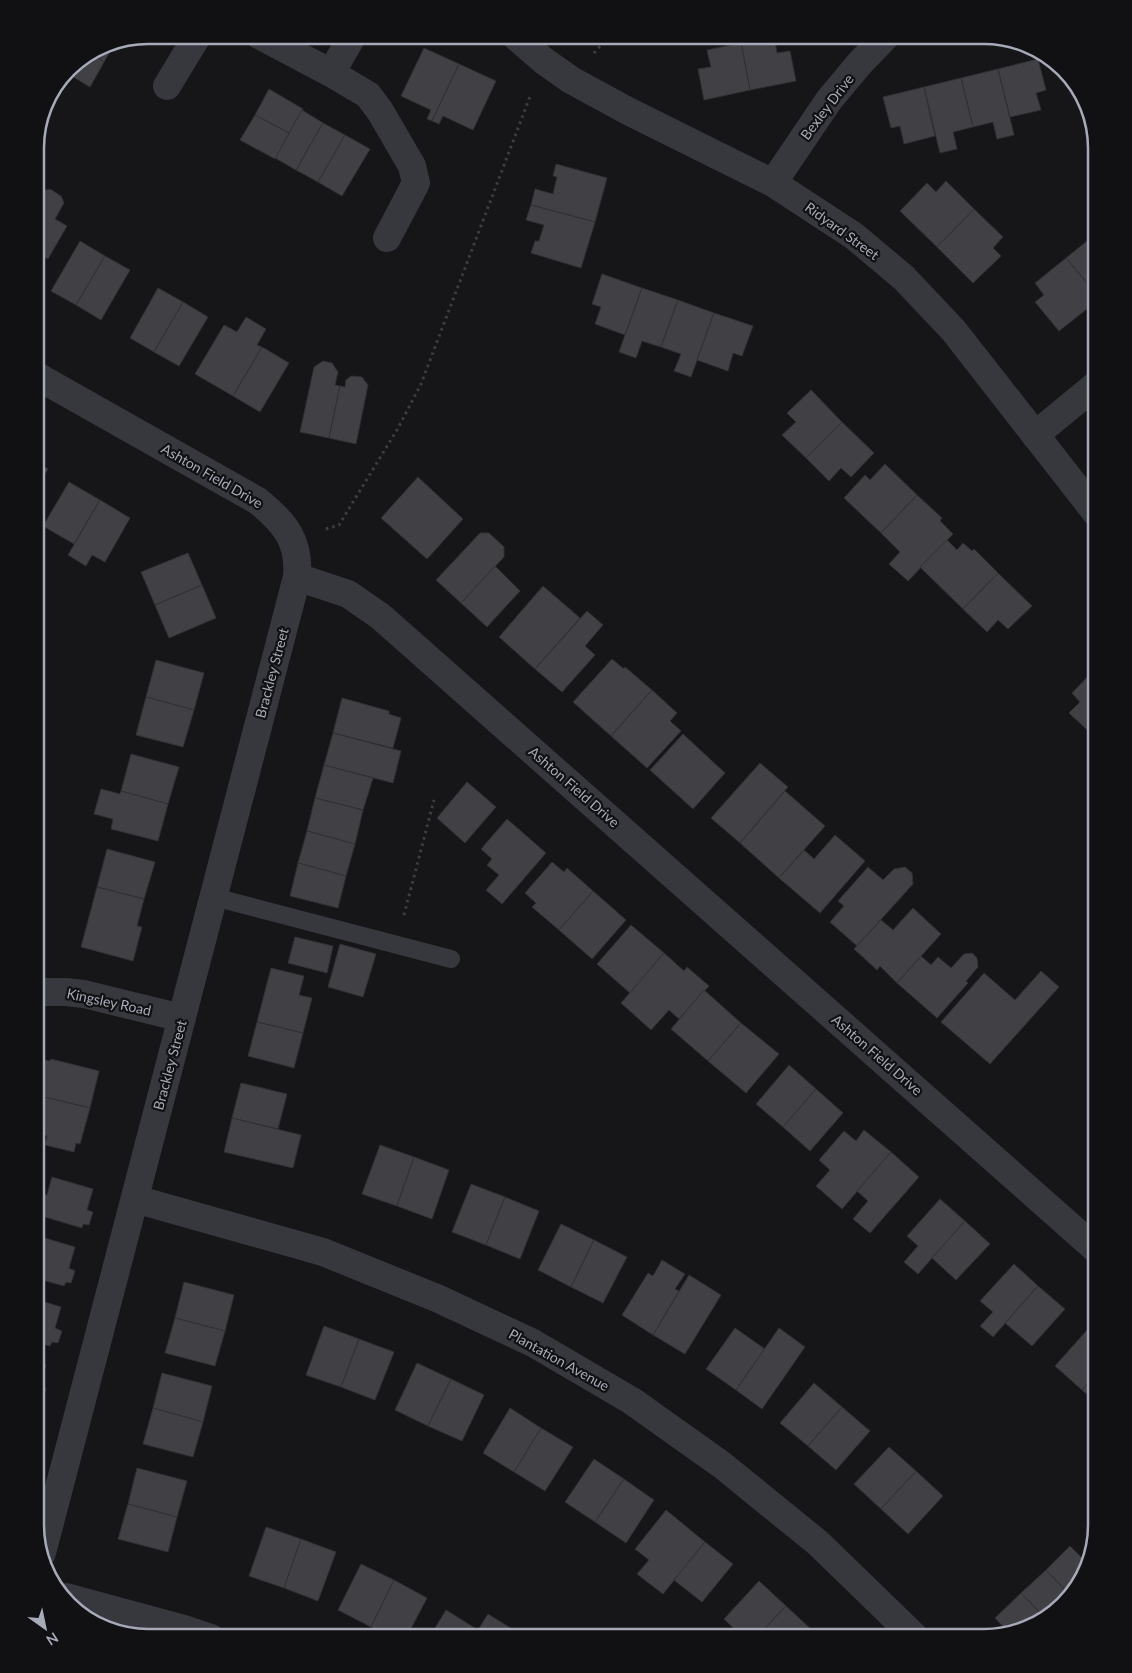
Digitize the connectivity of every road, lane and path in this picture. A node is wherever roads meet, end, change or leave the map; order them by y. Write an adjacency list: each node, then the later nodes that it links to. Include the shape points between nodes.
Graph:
1 (193, 44): 8 (street)
2 (276, 44): 7 (street)
3 (348, 44): 7 (street)
4 (524, 44): 6 (street, Ridyard Street)
5 (878, 44): 9 (street, Bexley Drive, via 829,100)
6 (544, 61): 9 (street, Ridyard Street, via 571,80 628,111); 15 (path, via 421,384 398,430 339,525)
7 (331, 73): 10 (street, via 368,95 412,166 416,183)
8 (167, 86)
9 (773, 183): 13 (street, Ridyard Street, via 854,236 904,278 954,331)
10 (387, 238)
11 (44, 380): 15 (street, Ashton Field Drive, via 258,501 278,518)
12 (1088, 391): 13 (street)
13 (1035, 435): 14 (street, Ridyard Street)
14 (1088, 503)
15 (292, 540): 16 (street, Ashton Field Drive, via 298,560)
16 (297, 577): 18 (street, Brackley Street); 24 (street, Ashton Field Drive, via 348,594 380,616)
17 (434, 800): 19 (path)
18 (214, 897): 19 (lane); 22 (street, Brackley Street)
19 (397, 944): 20 (lane)
20 (451, 959)
21 (44, 992): 22 (street, Kingsley Road, via 84,994)
22 (182, 1018): 23 (street, Brackley Street)
23 (135, 1200): 25 (street, Brackley Street); 28 (street, Plantation Avenue, via 323,1252 439,1299 533,1344 632,1401 722,1465 818,1543)
24 (1088, 1242)
25 (45, 1540)
26 (74, 1599): 27 (street)
27 (184, 1629)
28 (907, 1629)

